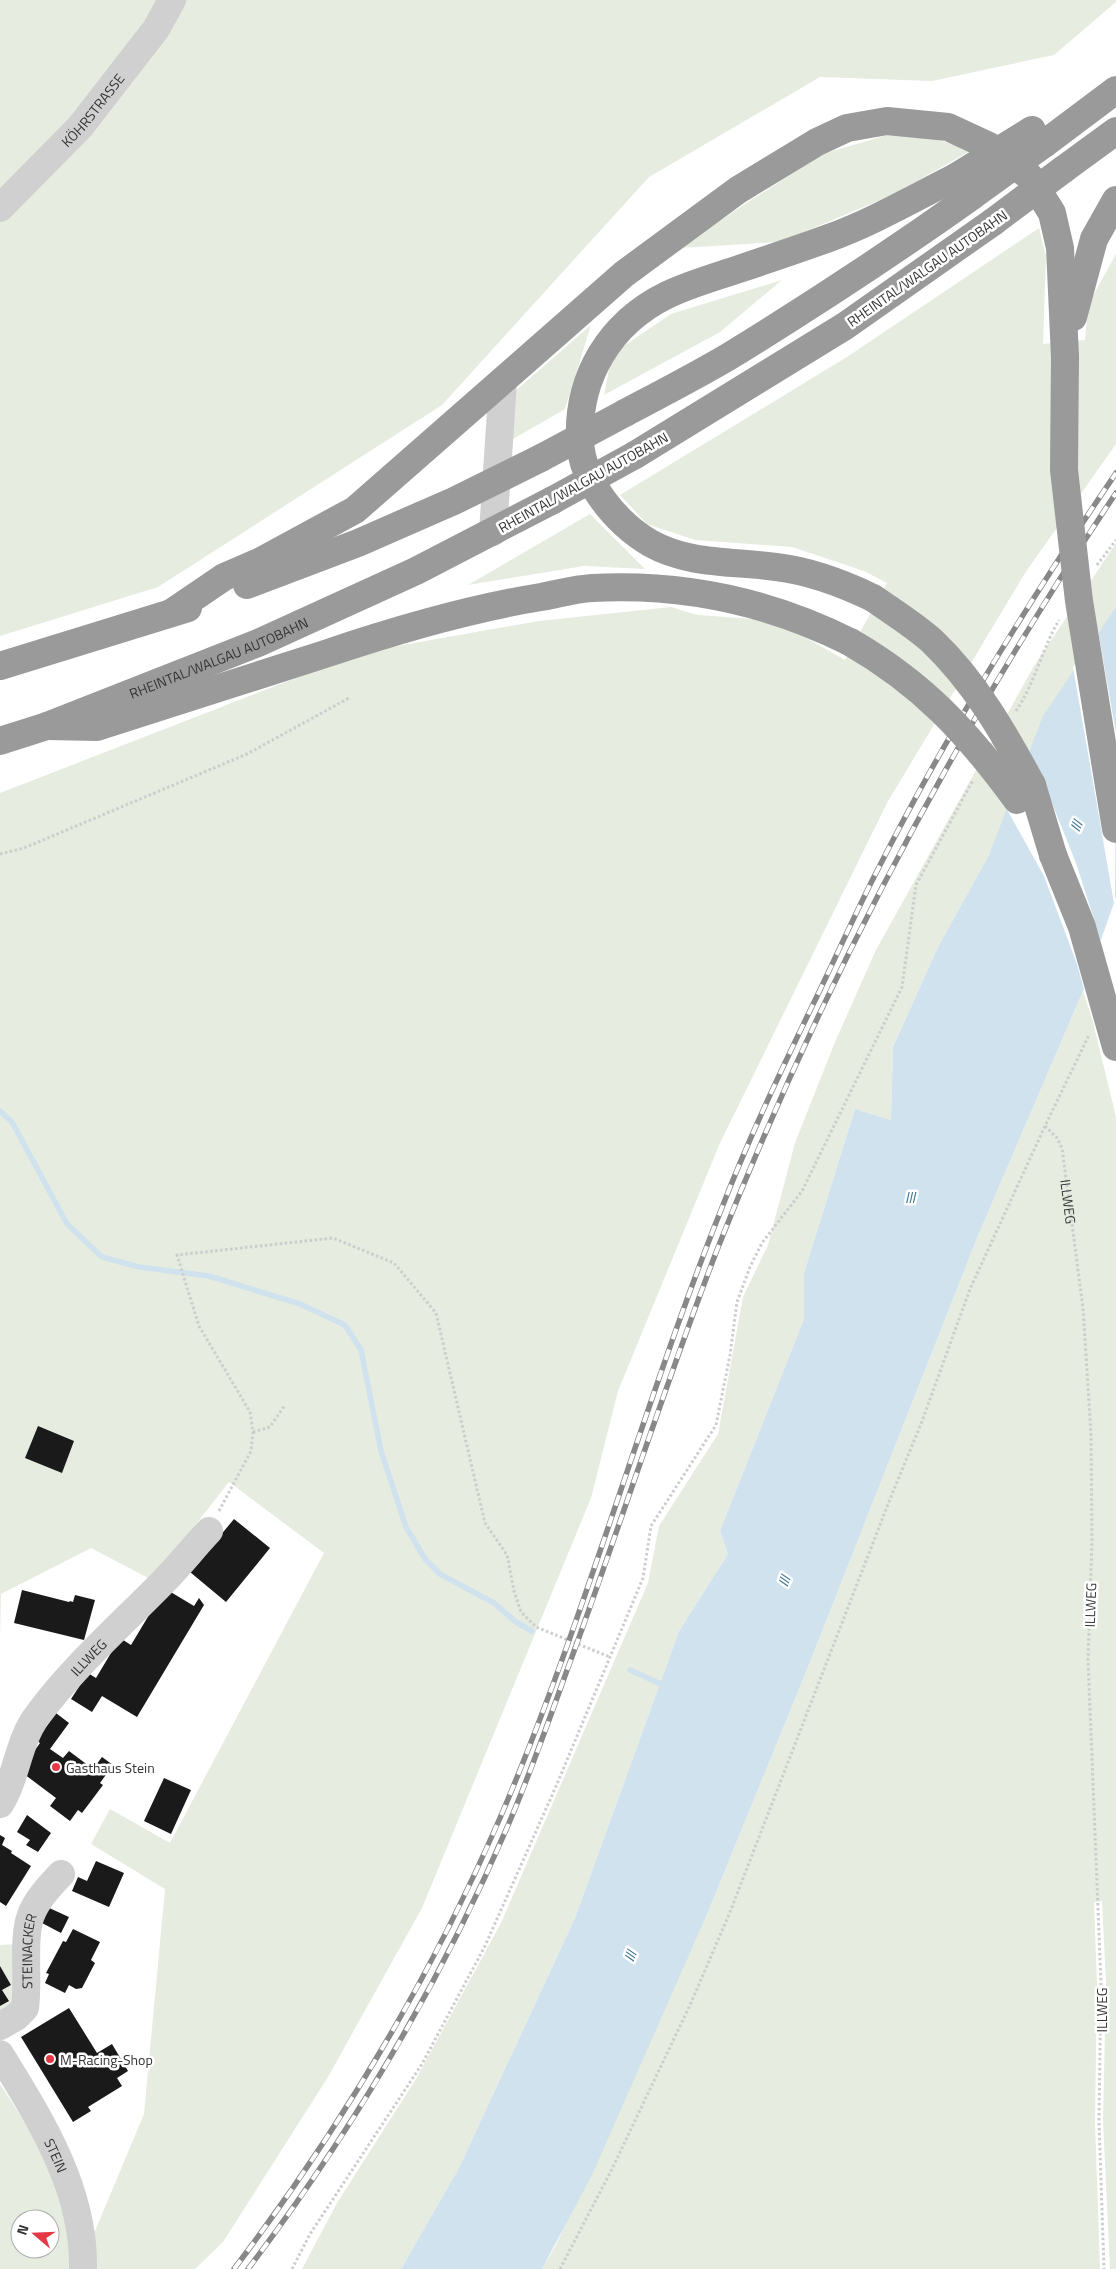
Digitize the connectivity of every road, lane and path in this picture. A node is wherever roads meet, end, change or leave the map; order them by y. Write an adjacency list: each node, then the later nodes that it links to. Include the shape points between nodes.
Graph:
1 (172, 0): 6 (street, KÖHRSTRASSE, via 156,28 80,127)
2 (1116, 90): 4 (highway, bridge, via 1091,110 1038,137)
3 (1116, 131): 10 (highway, RHEINTAL/WALGAU AUTOBAHN, bridge, via 845,326 635,455)
4 (964, 187): 9 (highway, bridge, via 885,258 726,357); 23 (highway, bridge, via 694,284 649,305 612,337 592,368 583,398 580,446 588,472 613,513 641,538 686,558 776,567 843,584 873,598 931,640 976,690 1006,737 1032,785)
5 (1116, 200): 7 (highway, via 1094,239 1078,293)
6 (0, 208)
7 (1065, 357): 8 (highway, via 1060,248 1052,212 1029,176 989,146 948,127 887,120 840,131 738,190 624,274); 21 (highway, bridge, via 1064,470 1078,601)
8 (503, 381): 9 (street); 13 (highway, via 355,510 261,561 224,577)
9 (497, 479): 10 (street); 13 (highway, via 358,543)
10 (493, 532): 18 (highway, RHEINTAL/WALGAU AUTOBAHN, via 258,643)
11 (1116, 540): 12 (path)
12 (1095, 569)
13 (171, 613): 15 (highway)
14 (1064, 613): 17 (path, via 1050,635 1026,695)
15 (0, 666)
16 (349, 698): 22 (path, via 247,754 24,848)
17 (1012, 718)
18 (47, 726): 19 (highway, RHEINTAL/WALGAU AUTOBAHN); 23 (highway, bridge, via 97,728 400,629 490,605 590,588 713,594 768,608 820,628 880,660 920,690 984,755)
19 (3, 739)
20 (978, 771): 30 (path, via 916,885 902,987 802,1191 762,1243 750,1266 737,1302 716,1425 651,1526 643,1578)
21 (1116, 829)
22 (0, 854)
23 (1053, 855): 25 (highway, bridge, via 1082,928)
24 (1091, 1030): 26 (path)
25 (1116, 1047)
26 (1045, 1126): 37 (path, via 970,1289 921,1424 730,1912 691,2003); 38 (path, ILLWEG, via 1062,1148 1088,1367 1093,1484 1088,1659 1101,1983 1099,2122)
27 (285, 1404): 28 (path, via 270,1427)
28 (254, 1432): 29 (path, via 251,1451); 30 (path, via 250,1412 198,1326 177,1255 333,1238 394,1262 436,1313 485,1523 507,1555 521,1612 536,1627)
29 (209, 1531): 31 (street, ILLWEG, via 164,1581 97,1646 35,1717)
30 (610, 1656): 36 (path, via 486,1946 465,1987 422,2064 310,2234)
31 (0, 1804)
32 (61, 1874): 33 (street, STEINACKER, via 31,1915 25,2008)
33 (0, 2026)
34 (0, 2054): 35 (street, STEIN, via 52,2143 76,2205)
35 (83, 2269)
36 (292, 2269)
37 (560, 2269)
38 (1104, 2269)

